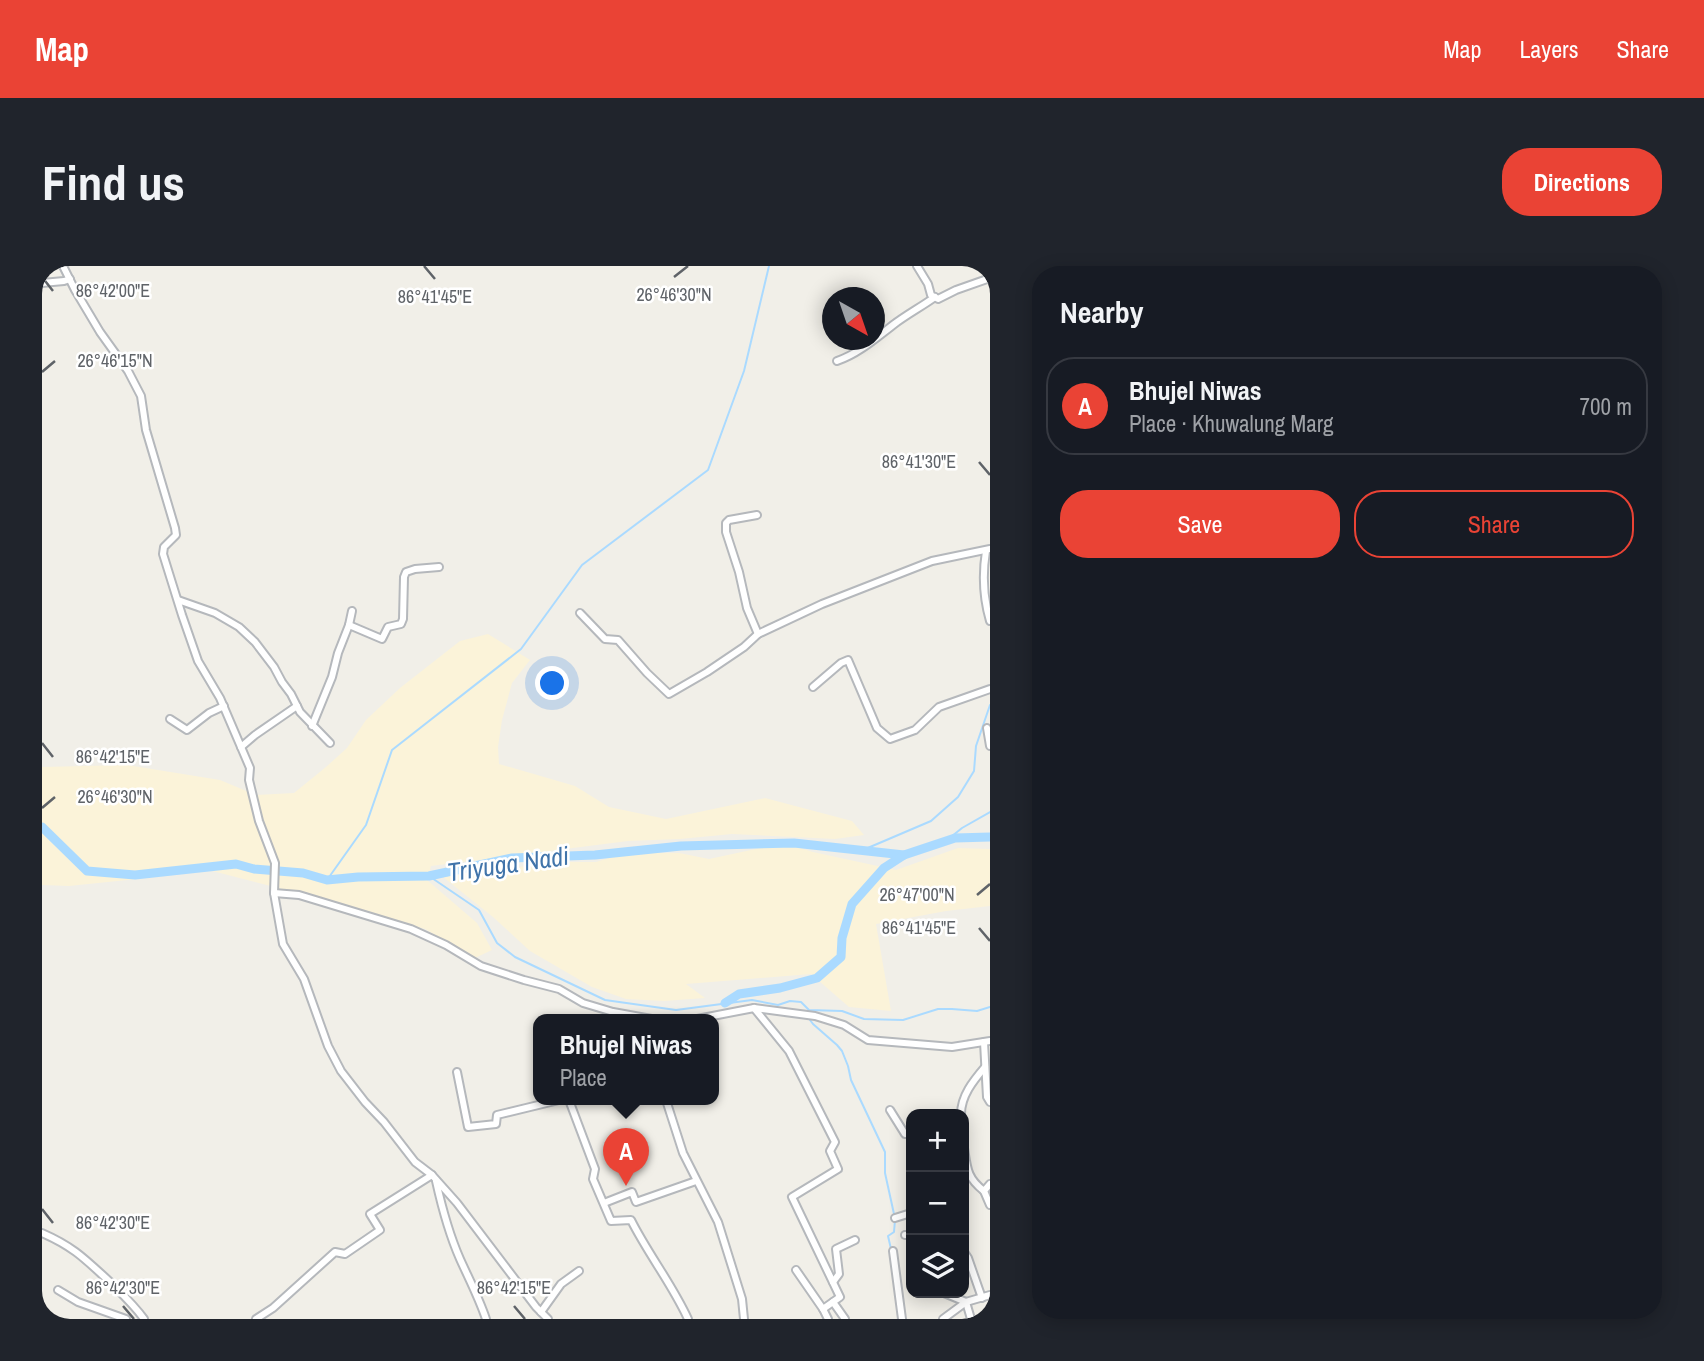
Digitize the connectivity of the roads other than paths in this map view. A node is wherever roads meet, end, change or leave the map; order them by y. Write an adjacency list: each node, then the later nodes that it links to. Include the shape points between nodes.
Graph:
1 (63, 266): 4 (street)
2 (917, 266): 6 (street)
3 (990, 278): 6 (street)
4 (70, 279): 5 (street); 11 (street, via 141,396 146,430 175,528 176,535 163,554)
5 (42, 283)
6 (935, 297): 7 (street)
7 (837, 361)
8 (757, 515): 16 (street, via 729,520 726,532)
9 (988, 550): 14 (street, via 982,572); 16 (street, via 932,561)
10 (439, 567): 15 (street, via 406,572 403,619 388,627 382,639)
11 (178, 600): 19 (street, via 198,661); 20 (street, via 239,627 274,667)
12 (352, 611): 15 (street)
13 (580, 613): 16 (street, via 605,639 618,640 669,694)
14 (990, 621)
15 (349, 625): 22 (street)
16 (758, 634)
17 (813, 687): 18 (street, via 848,660 877,728 890,739 915,730 939,707)
18 (990, 689)
19 (224, 706): 21 (street, via 187,730); 26 (street)
20 (296, 706): 22 (street); 26 (street)
21 (170, 719)
22 (313, 726): 24 (street)
23 (987, 728): 25 (street)
24 (330, 743)
25 (990, 746)
26 (240, 747): 27 (street, via 250,768 248,780 275,863)
27 (274, 893): 29 (street, via 299,895 411,929 481,965 559,989); 43 (street, via 283,944 304,979 341,1071 415,1162)
28 (754, 1008): 31 (street); 32 (street, via 814,1016 844,1025 868,1040 952,1046); 57 (street, via 789,1051 835,1142 830,1151 838,1169 792,1197)
29 (613, 1012): 30 (street)
30 (624, 1014)
31 (719, 1015)
32 (987, 1042): 33 (street)
33 (985, 1067): 35 (street); 39 (street)
34 (457, 1072): 36 (street, via 468,1127 496,1124 497,1115)
35 (990, 1102)
36 (538, 1105)
37 (571, 1105): 47 (street)
38 (668, 1105): 44 (street)
39 (960, 1109)
40 (890, 1110): 41 (street)
41 (906, 1134)
42 (968, 1172): 46 (street)
43 (434, 1177): 65 (street); 66 (street, via 370,1214 380,1230 345,1254 335,1252); 69 (street, via 442,1212)
44 (696, 1181): 47 (street, via 636,1202 632,1192); 72 (street, via 718,1222)
45 (990, 1184): 46 (street)
46 (984, 1191): 48 (street)
47 (604, 1203): 71 (street, via 611,1221 631,1220)
48 (990, 1205)
49 (906, 1215): 50 (street)
50 (895, 1219)
51 (42, 1233): 68 (street, via 79,1253)
52 (855, 1240): 57 (street, via 836,1249 839,1274)
53 (893, 1251): 75 (street)
54 (969, 1261): 61 (street)
55 (796, 1270): 64 (street)
56 (579, 1271): 65 (street, via 561,1284)
57 (833, 1282): 62 (street, via 840,1297)
58 (58, 1290): 67 (street)
59 (990, 1295): 61 (street)
60 (956, 1298): 63 (street)
61 (982, 1298): 63 (street)
62 (833, 1302): 64 (street); 74 (street)
63 (966, 1302): 76 (street); 77 (street)
64 (823, 1309): 73 (street)
65 (541, 1312): 70 (street)
66 (262, 1317)
67 (123, 1319)
68 (144, 1319)
69 (486, 1319)
70 (548, 1319)
71 (688, 1319)
72 (744, 1319)
73 (828, 1319)
74 (845, 1319)
75 (902, 1319)
76 (943, 1319)
77 (971, 1319)

